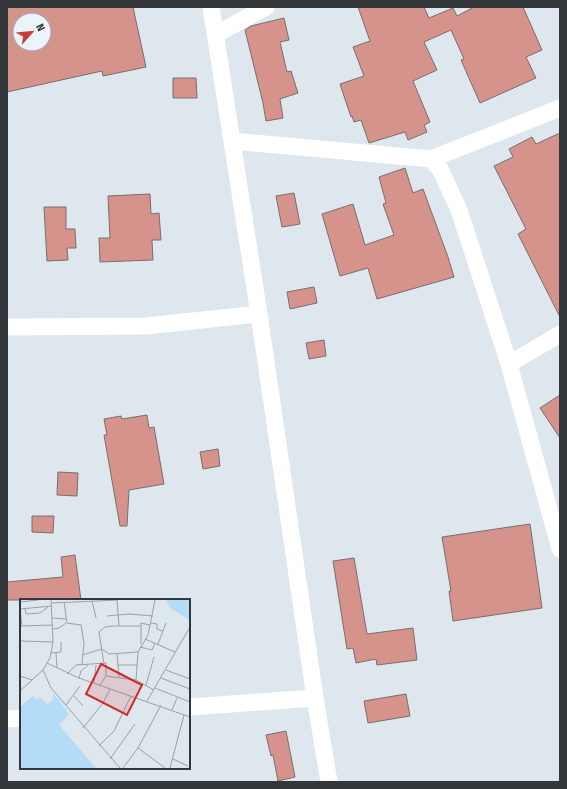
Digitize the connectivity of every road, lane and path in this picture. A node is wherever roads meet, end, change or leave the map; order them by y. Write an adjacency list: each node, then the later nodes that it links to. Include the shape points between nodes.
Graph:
1 (211, 7): 3 (street)
2 (266, 7): 3 (street)
3 (215, 35): 5 (street)
4 (560, 108): 6 (street)
5 (232, 141): 6 (street); 7 (street)
6 (431, 159): 10 (street, via 440,169 459,210)
7 (259, 314): 8 (street, via 146,326); 12 (street)
8 (7, 327)
9 (560, 334): 10 (street)
10 (509, 364): 11 (street)
11 (560, 549)
12 (315, 698): 13 (street); 16 (street)
13 (190, 706)
14 (20, 718): 15 (street)
15 (7, 719)
16 (329, 782)

